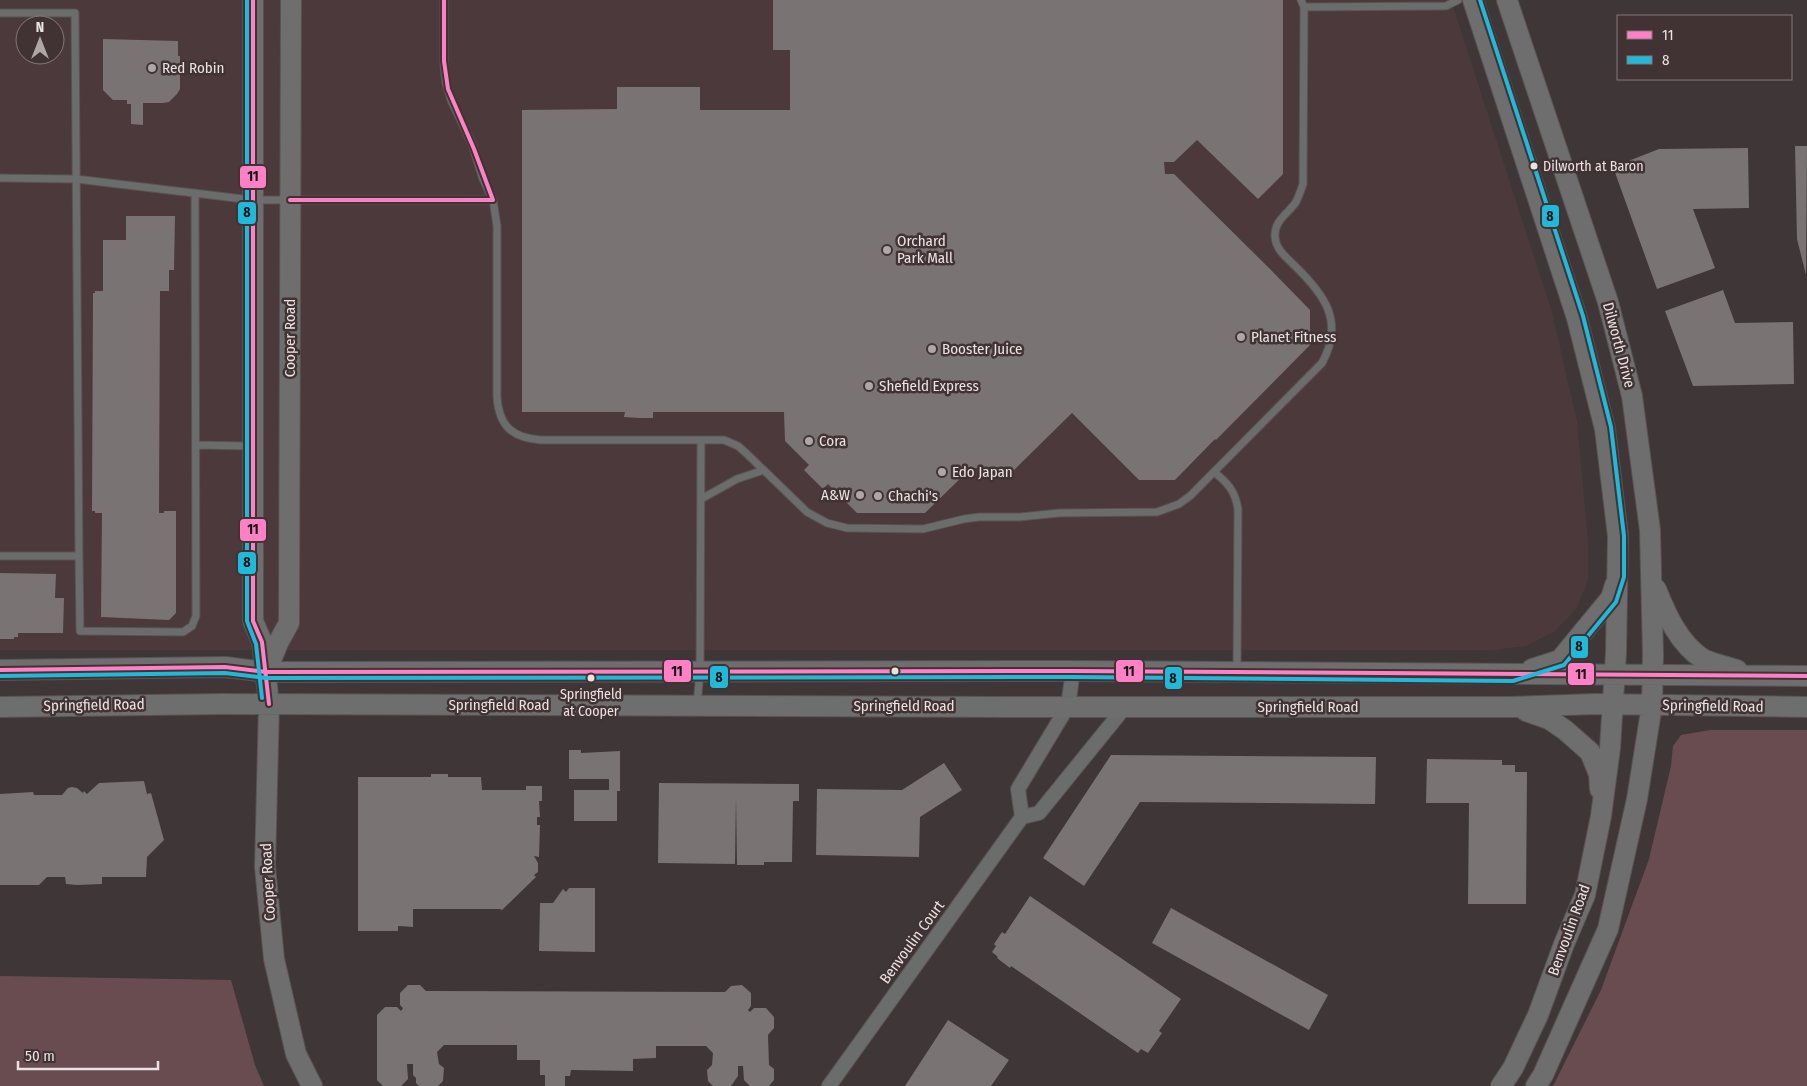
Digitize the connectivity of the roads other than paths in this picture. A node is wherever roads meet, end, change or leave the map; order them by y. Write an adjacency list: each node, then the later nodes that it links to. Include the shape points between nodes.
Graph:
1 (253, 0): 12 (main road, Cooper Road)
2 (291, 0): 13 (main road, Cooper Road)
3 (444, 0): 14 (lane, via 446,83)
4 (1458, 0): 7 (lane, via 1446,6)
5 (1473, 0): 24 (main road, via 1577,318 1589,364 1605,429 1618,536)
6 (1507, 0): 23 (main road, Dilworth Drive, via 1608,302 1632,396 1650,530)
7 (1303, 4): 19 (lane, via 1303,184 1295,202 1278,222 1275,237 1282,254 1322,295 1331,320 1331,342 1316,371)
8 (0, 12): 10 (lane, via 75,13)
9 (0, 178): 10 (lane)
10 (76, 179): 11 (lane); 22 (lane)
11 (195, 193): 12 (lane); 16 (lane)
12 (252, 200): 13 (lane); 17 (main road, Cooper Road)
13 (290, 200): 14 (lane); 28 (main road, Cooper Road, via 289,623)
14 (493, 200): 15 (lane, via 497,226 497,403 504,424 528,439)
15 (701, 440): 18 (lane, via 730,442); 20 (lane)
16 (196, 445): 17 (lane); 22 (lane, via 196,616 192,626 183,632 80,631)
17 (252, 446): 28 (main road, Cooper Road, via 253,622 262,642)
18 (764, 470): 19 (lane, via 800,506 817,518 857,529 935,527 979,517 1157,512 1190,496); 20 (lane, via 737,479)
19 (1214, 472): 29 (lane, via 1228,484 1238,509)
20 (701, 500): 26 (lane)
21 (0, 556): 22 (lane)
22 (79, 556)
23 (1651, 575): 32 (main road, Dilworth Drive); 33 (main road, via 1666,613 1685,643 1703,659)
24 (1618, 576): 30 (main road); 31 (main road, via 1611,598 1560,660)
25 (0, 670): 28 (main road, Springfield Road, via 225,667)
26 (700, 671): 27 (main road, Springfield Road); 28 (main road, Springfield Road); 36 (lane)
27 (1073, 671): 29 (main road, Springfield Road); 39 (street)
28 (266, 672): 35 (main road, Cooper Road)
29 (1237, 673): 31 (main road, Springfield Road)
30 (1616, 674): 31 (main road, Springfield Road); 32 (main road, Springfield Road); 37 (main road)
31 (1513, 675)
32 (1653, 675): 33 (main road, Springfield Road); 38 (main road, Dilworth Drive)
33 (1753, 676): 34 (main road, Springfield Road)
34 (1807, 676)
35 (269, 704): 36 (main road, Springfield Road); 40 (main road, Springfield Road); 46 (main road, Cooper Road, via 265,867 274,959 296,1054)
36 (697, 705): 39 (main road, Springfield Road)
37 (1613, 705): 38 (main road, Springfield Road); 42 (main road, Springfield Road); 44 (main road, Benvoulin Road)
38 (1652, 705): 43 (main road, Springfield Road); 49 (main road, via 1637,799 1608,929)
39 (1068, 706): 41 (main road, Springfield Road); 45 (street, via 1018,789)
40 (0, 707)
41 (1125, 707): 42 (main road, Springfield Road); 45 (street, Benvoulin Court, via 1039,813)
42 (1510, 707): 44 (main road, via 1549,718 1590,752 1599,774)
43 (1807, 707)
44 (1601, 816): 48 (main road, Benvoulin Road, via 1585,894 1538,1015 1514,1068)
45 (1022, 818): 47 (street, Benvoulin Court)
46 (312, 1086)
47 (829, 1086)
48 (1501, 1086)
49 (1536, 1086)

